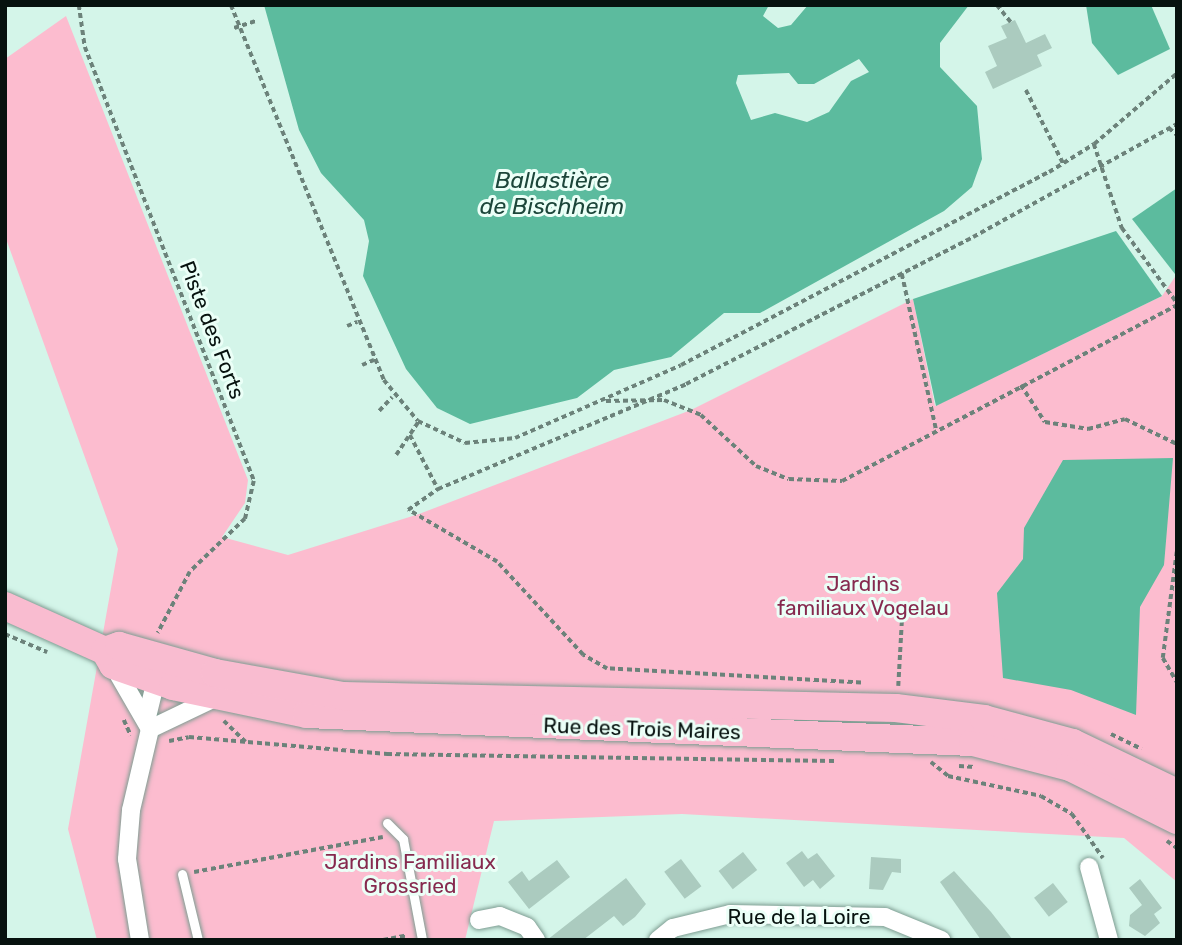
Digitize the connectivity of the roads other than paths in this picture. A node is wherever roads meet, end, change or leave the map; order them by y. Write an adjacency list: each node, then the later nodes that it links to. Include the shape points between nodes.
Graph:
1 (5, 606): 2 (main road, Rue des Trois Maires)
2 (109, 658): 3 (main road, Rue des Trois Maires, via 119,646); 5 (street)
3 (164, 665): 4 (main road, Rue des Trois Maires); 5 (street); 6 (main road, Rue des Trois Maires, via 343,696 900,708 1026,727 1119,761)
4 (218, 703): 5 (street); 8 (main road, Rue des Trois Maires, via 446,724 973,742 1070,767)
5 (152, 725): 13 (street, via 131,810 127,859)
6 (1177, 793)
7 (387, 822): 12 (lane, via 398,834)
8 (1170, 829)
9 (1089, 867): 18 (street)
10 (182, 874): 14 (lane)
11 (479, 920): 15 (street, via 500,916 527,927)
12 (421, 936)
13 (140, 940)
14 (198, 940)
15 (536, 940)
16 (657, 940): 17 (street, Rue de la Loire, via 673,928 730,914 885,917)
17 (941, 940)
18 (1109, 940)

